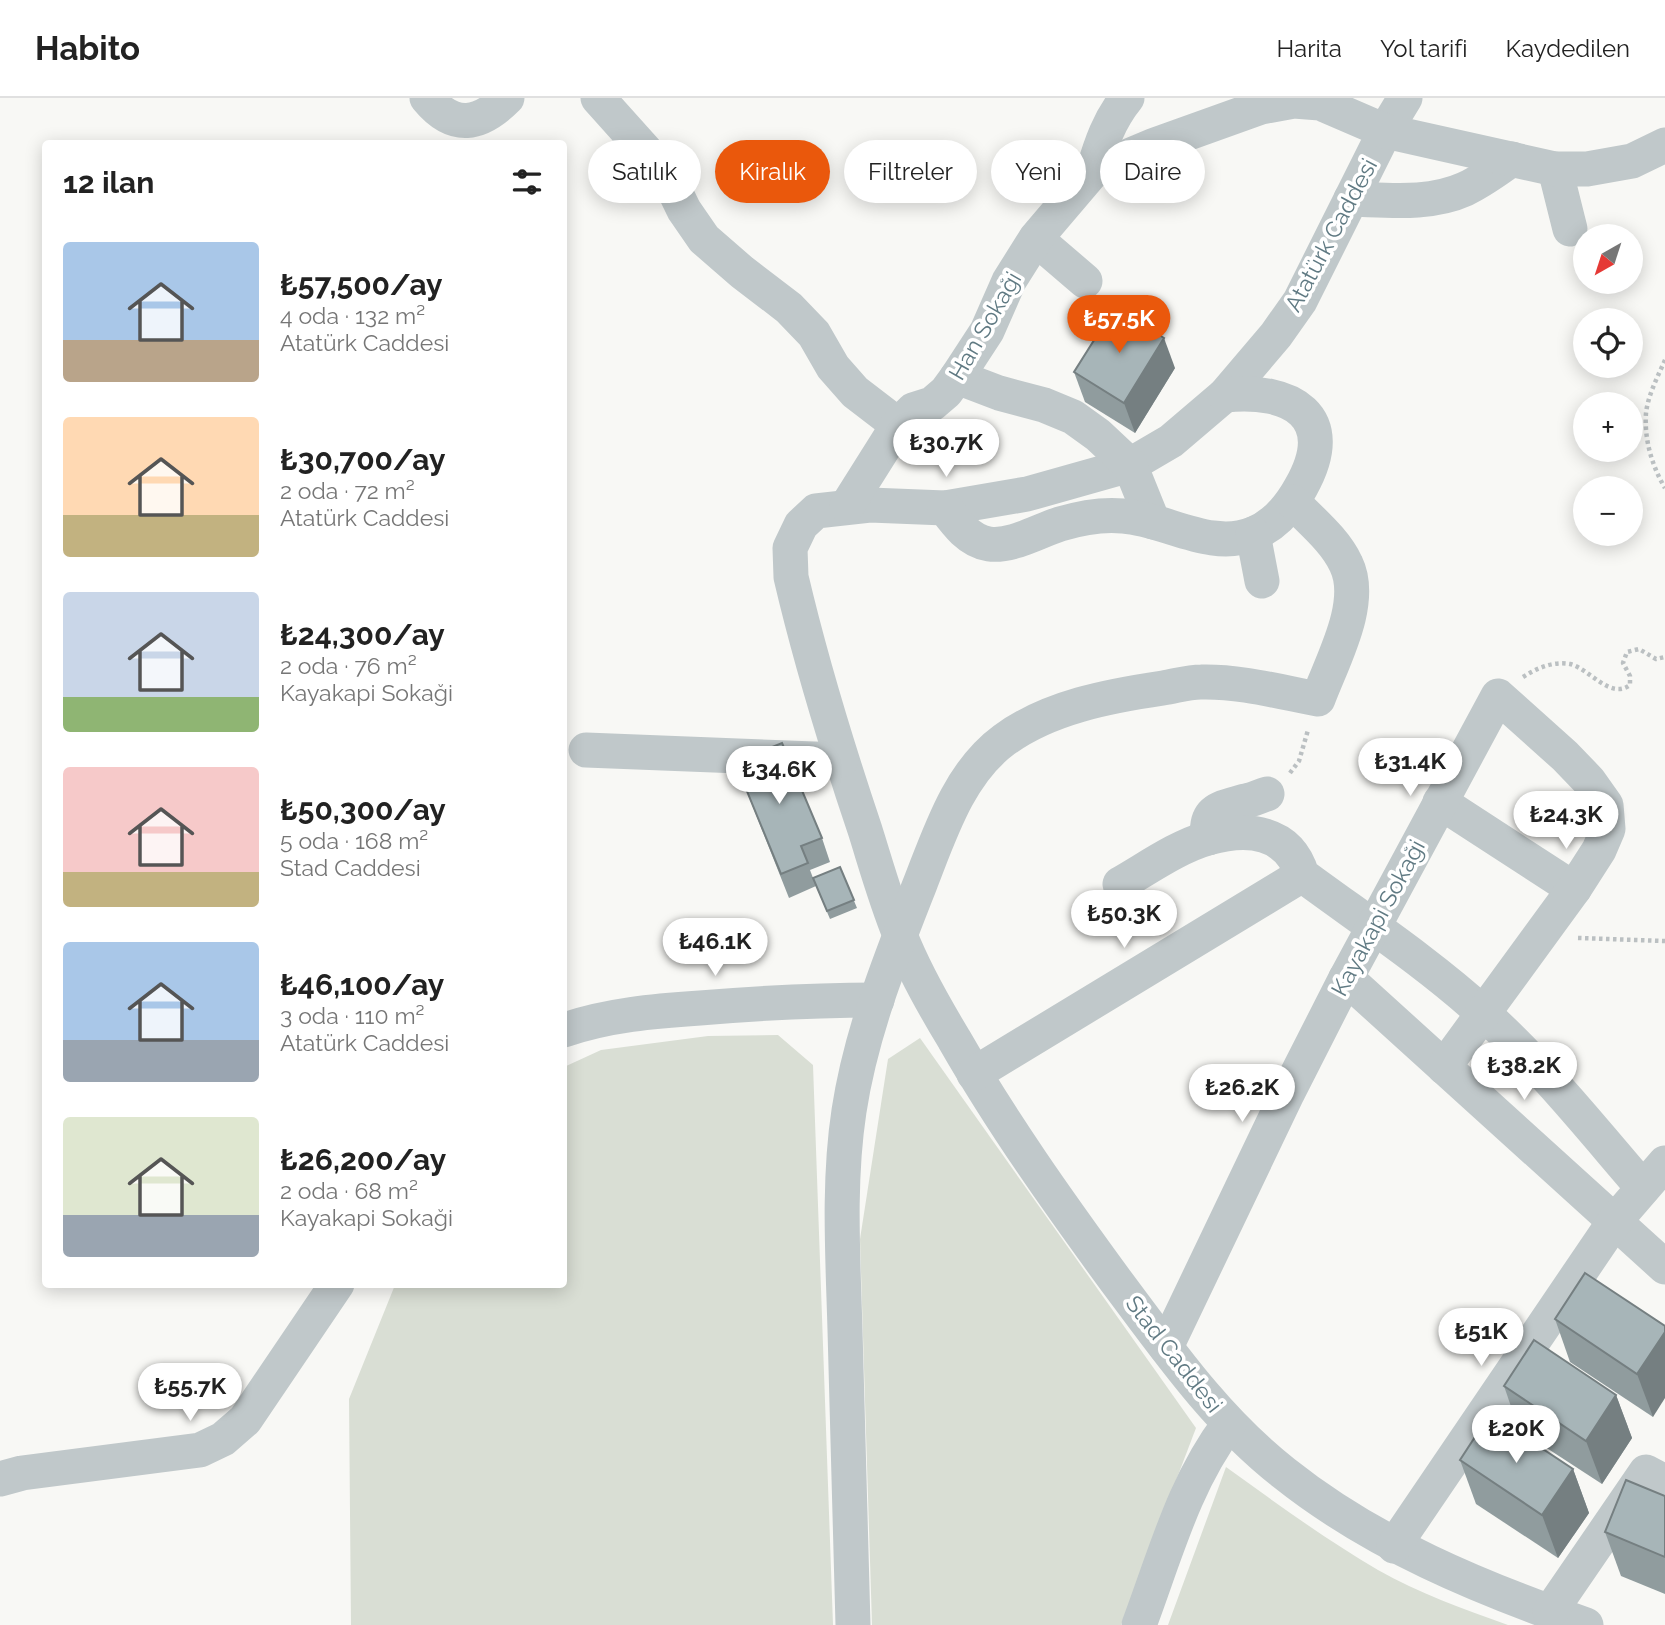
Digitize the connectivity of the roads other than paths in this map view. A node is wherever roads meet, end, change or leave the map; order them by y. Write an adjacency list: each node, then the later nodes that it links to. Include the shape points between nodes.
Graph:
1 (427, 98): 2 (street, via 453,119 475,121 493,113)
2 (507, 98)
3 (598, 98): 18 (street, via 667,175 704,239 789,308 814,334 833,367 855,392)
4 (1127, 98): 11 (street, Han Sokaği, via 1103,138)
5 (1405, 98): 7 (street, Atatürk Caddesi)
6 (1223, 108): 7 (street, Han Sokaği, via 1320,103); 11 (street, Han Sokaği, via 1155,145)
7 (1385, 131): 9 (street, Han Sokaği); 12 (street, Atatürk Caddesi)
8 (1665, 145): 10 (street, Han Sokaği, via 1632,161)
9 (1512, 159): 10 (street, Han Sokaği); 12 (street, via 1464,189 1443,196)
10 (1555, 169): 13 (street)
11 (1093, 171): 14 (street, Han Sokaği)
12 (1351, 199): 17 (street, Atatürk Caddesi, via 1300,301)
13 (1570, 229)
14 (1036, 239): 15 (street); 16 (street, Han Sokaği)
15 (1085, 281)
16 (957, 377): 18 (street, Han Sokaği, via 932,404 913,410); 19 (street, via 1073,417)
17 (1225, 395): 19 (street, Atatürk Caddesi, via 1171,441); 20 (street, via 1266,394 1289,402 1316,430 1317,448)
18 (898, 425): 21 (street, Han Sokaği)
19 (1130, 465): 22 (street, Atatürk Caddesi, via 1027,494); 23 (street)
20 (1293, 502): 24 (street, via 1277,520); 35 (street, via 1331,542 1346,565 1353,590 1350,613 1318,699 1201,682 1079,704 1030,723 979,763 958,795)
21 (847, 506): 22 (street, Atatürk Caddesi); 27 (street, Atatürk Caddesi, via 816,511 801,526 790,548 791,577)
22 (945, 508): 23 (street, via 970,536 987,544 1002,544 1098,516)
23 (1153, 522): 24 (street, via 1190,534 1228,539)
24 (1252, 534): 25 (street)
25 (1262, 581)
26 (586, 750): 27 (street)
27 (841, 760): 35 (street, Atatürk Caddesi)
28 (1267, 794): 30 (street, via 1212,813 1206,825)
29 (1440, 802): 33 (street); 33 (street, Kayakapi Sokaği, via 1498,696 1565,756 1606,805 1608,829 1600,850); 34 (street, Kayakapi Sokaği)
30 (1208, 838): 31 (street, via 1263,834 1290,850); 32 (street)
31 (1303, 875): 34 (street); 41 (street)
32 (1120, 884)
33 (1574, 888): 38 (street)
34 (1372, 927): 36 (street, Kayakapi Sokaği); 38 (street)
35 (900, 935): 37 (street); 41 (street, Stad Caddesi)
36 (1346, 978): 40 (street); 46 (street, Kayakapi Sokaği)
37 (877, 1000): 39 (street, via 798,1000 645,1012); 52 (street, via 849,1113 844,1177)
38 (1484, 1014): 40 (street); 42 (street)
39 (567, 1029)
40 (1444, 1067): 43 (street)
41 (974, 1074): 46 (street, Stad Caddesi)
42 (1654, 1175): 43 (street)
43 (1614, 1222): 44 (street); 50 (street)
44 (1665, 1268)
45 (334, 1288): 48 (street, via 245,1420 223,1438 200,1450)
46 (1166, 1347): 47 (street, Stad Caddesi)
47 (1229, 1424): 50 (street, Stad Caddesi, via 1284,1473); 53 (street, via 1198,1470)
48 (0, 1479)
49 (1665, 1482): 51 (street, via 1646,1472)
50 (1394, 1546): 51 (street, Stad Caddesi)
51 (1550, 1612): 54 (street, Stad Caddesi)
52 (853, 1625)
53 (1139, 1625)
54 (1586, 1625)

